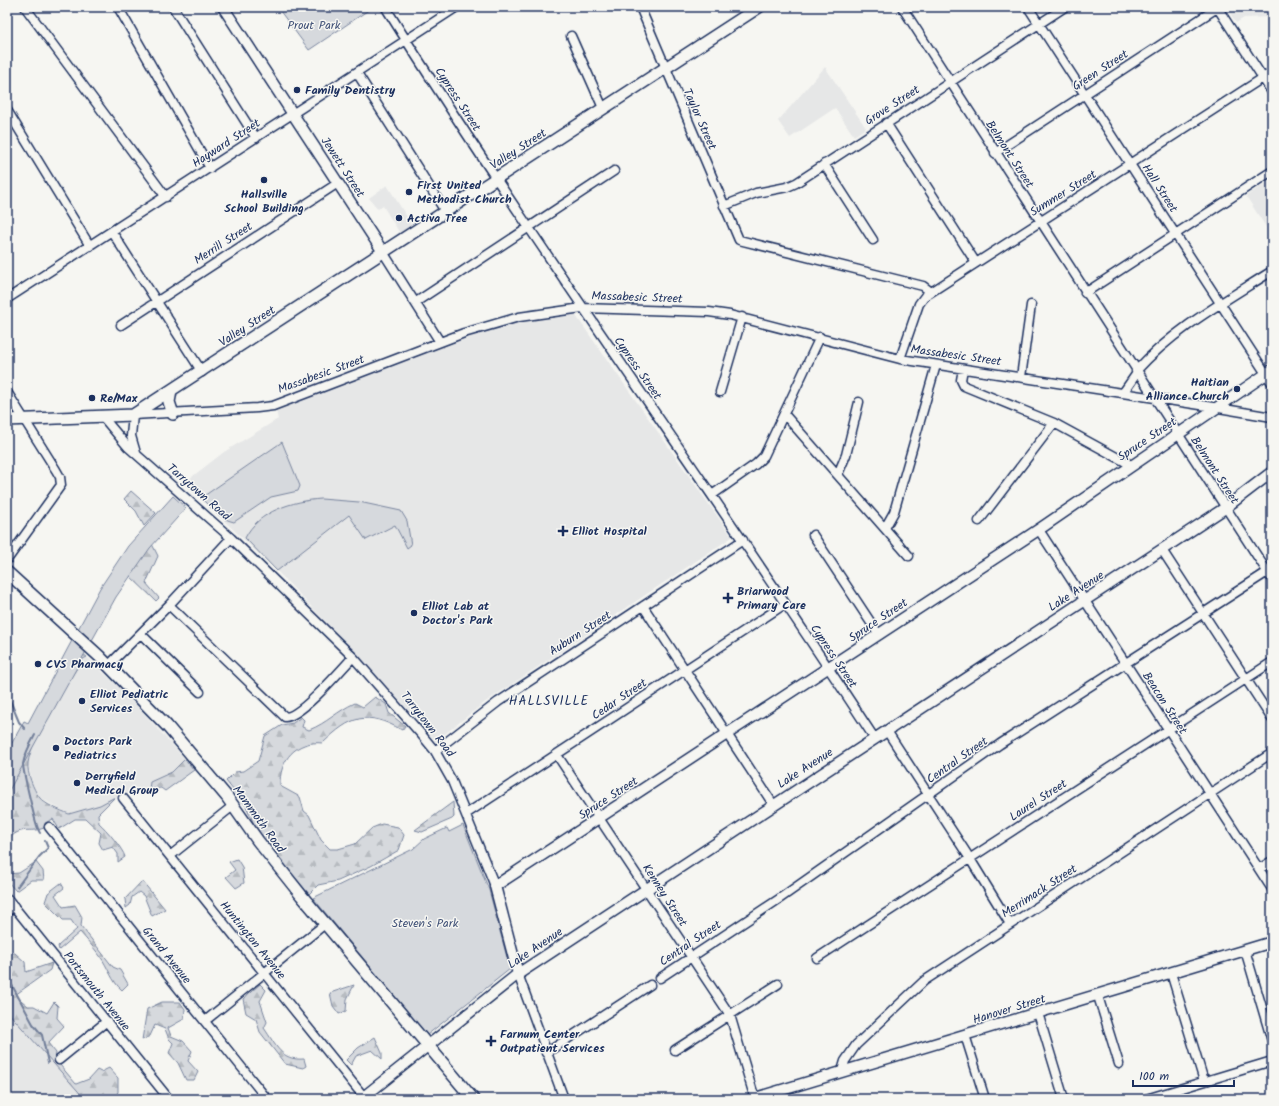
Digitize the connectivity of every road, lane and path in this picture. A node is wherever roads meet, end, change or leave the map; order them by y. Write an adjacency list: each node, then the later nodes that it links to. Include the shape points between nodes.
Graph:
1 (25, 7): 37 (street)
2 (118, 7): 32 (street)
3 (173, 7): 28 (street)
4 (223, 7): 26 (street, Jewett Street)
5 (457, 7): 13 (street, Hayward Street)
6 (640, 7): 17 (street, Taylor Street)
7 (759, 7): 17 (main road, Valley Street)
8 (902, 7): 21 (street, Belmont Street)
9 (1028, 7): 14 (street, Hall Street)
10 (1065, 7): 14 (street, Grove Street)
11 (1217, 7): 20 (street); 23 (street, Green Street)
12 (386, 8): 16 (street, Cypress Street)
13 (444, 11): 16 (street, Hayward Street)
14 (1039, 24): 21 (street, Grove Street); 23 (street, Hall Street)
15 (571, 36): 24 (street)
16 (406, 40): 19 (street, Hayward Street); 35 (street, Cypress Street)
17 (665, 69): 24 (main road, Valley Street); 38 (street, Taylor Street)
18 (1272, 72): 20 (street, Summer Street)
19 (357, 73): 26 (street, Hayward Street); 39 (street)
20 (1263, 78): 22 (street); 31 (street, Summer Street)
21 (950, 82): 27 (street, Grove Street); 29 (street, Belmont Street)
22 (1272, 92)
23 (1085, 94): 29 (street, Green Street); 31 (street, Hall Street)
24 (604, 108): 35 (main road, Valley Street)
25 (7, 110): 45 (street)
26 (293, 114): 28 (street, Hayward Street); 36 (street, Jewett Street)
27 (886, 123): 30 (street, Grove Street); 47 (street)
28 (256, 138): 32 (street, Hayward Street)
29 (995, 153): 40 (street, Belmont Street)
30 (824, 164): 38 (street, Grove Street, via 791,185 764,190); 44 (street)
31 (1130, 164): 40 (street, Summer Street); 43 (street, Hall Street)
32 (210, 168): 37 (street, Hayward Street)
33 (614, 171): 41 (street)
34 (1272, 171): 43 (street)
35 (496, 179): 39 (main road, Valley Street); 41 (street, Cypress Street)
36 (338, 182): 46 (street, Jewett Street); 52 (street, Merrill Street)
37 (166, 197): 42 (street, Hayward Street)
38 (724, 206): 49 (street, Taylor Street, via 739,240 923,286)
39 (446, 211): 46 (main road, Valley Street)
40 (1040, 222): 47 (street, Summer Street); 50 (street, Belmont Street)
41 (528, 227): 53 (street); 56 (street, Cypress Street)
42 (112, 232): 45 (street, Hayward Street); 52 (street)
43 (1175, 234): 50 (street); 54 (street, Hall Street)
44 (874, 240)
45 (90, 246): 51 (street, Hayward Street)
46 (383, 252): 53 (street, Jewett Street); 64 (main road, Valley Street)
47 (976, 263): 49 (street, Summer Street)
48 (1272, 271): 54 (street)
49 (931, 292): 61 (street, Summer Street, via 919,304)
50 (1085, 293): 65 (street, Belmont Street)
51 (7, 299)
52 (157, 301): 58 (street, Merrill Street); 64 (street)
53 (416, 302): 60 (street, Jewett Street)
54 (1221, 304): 65 (street, via 1174,336); 66 (street, Hall Street)
55 (1031, 305): 67 (street)
56 (582, 308): 57 (street, Massabesic Street, via 709,312); 60 (street, Massabesic Street, via 519,316); 89 (street, Cypress Street)
57 (742, 317): 59 (street, Massabesic Street); 71 (street)
58 (121, 325)
59 (820, 337): 61 (street, Massabesic Street); 77 (street)
60 (440, 342): 76 (street, Massabesic Street, via 273,406)
61 (900, 359): 62 (street, Massabesic Street)
62 (936, 365): 63 (street, Massabesic Street); 92 (street, via 894,512)
63 (963, 369): 67 (street, Massabesic Street); 83 (street, via 961,380 964,386)
64 (202, 372): 69 (main road, Valley Street)
65 (1137, 372): 72 (street); 73 (street, Belmont Street)
66 (1269, 372): 68 (street, Hall Street); 75 (street, Spruce Street)
67 (1020, 377): 72 (street, Massabesic Street)
68 (1272, 383)
69 (171, 391): 76 (main road, via 169,402); 78 (main road, Valley Street)
70 (7, 392): 81 (street)
71 (720, 392)
72 (1123, 393): 73 (street, Massabesic Street)
73 (1154, 397): 75 (street, Massabesic Street); 84 (street, Belmont Street)
74 (859, 402): 88 (street, via 846,455)
75 (1216, 407): 80 (street, Massabesic Street); 84 (street, Spruce Street)
76 (173, 414): 78 (street, Massabesic Street)
77 (784, 414): 88 (street); 89 (street, via 760,460)
78 (133, 415): 79 (main road, Massabesic Street); 85 (street, via 132,436)
79 (102, 416): 81 (main road, Massabesic Street); 85 (street, Tarrytown Road, via 128,447)
80 (1272, 418)
81 (24, 419): 82 (main road, Massabesic Street); 99 (street, via 60,477 60,485)
82 (7, 420)
83 (1054, 423): 86 (street); 91 (street)
84 (1178, 434): 86 (street, Spruce Street); 90 (street, Belmont Street)
85 (136, 452): 95 (street, Tarrytown Road)
86 (1131, 465): 93 (street, Spruce Street)
87 (1272, 472): 90 (street, Lake Avenue)
88 (838, 474): 92 (street)
89 (712, 495): 96 (street, Cypress Street)
90 (1225, 508): 97 (street, Lake Avenue); 101 (street, Belmont Street)
91 (979, 521)
92 (885, 528): 98 (street)
93 (1038, 530): 102 (street, Beacon Street); 108 (street, Spruce Street)
94 (813, 535): 108 (street)
95 (231, 538): 104 (street); 109 (street, Tarrytown Road)
96 (743, 540): 103 (street, Cypress Street); 105 (street, Auburn Street)
97 (1162, 550): 102 (street, Lake Avenue); 106 (street)
98 (909, 556)
99 (7, 560)
100 (7, 572): 112 (main road, Mammoth Road)
101 (1271, 574): 106 (street, Central Street)
102 (1084, 601): 111 (street, Beacon Street); 119 (street, Lake Avenue)
103 (785, 604): 113 (street, Cypress Street); 114 (street, Cedar Street)
104 (169, 605): 107 (street); 109 (street, via 282,715 290,717 306,706)
105 (643, 606): 114 (street); 122 (street, Auburn Street, via 498,702)
106 (1204, 613): 111 (street, Central Street); 115 (street)
107 (141, 634): 112 (street); 116 (street)
108 (879, 635): 113 (street, Spruce Street)
109 (353, 657): 122 (street, Tarrytown Road, via 378,682)
110 (1272, 662): 115 (street, Laurel Street)
111 (1125, 663): 118 (street, Beacon Street); 126 (street, Central Street)
112 (109, 665): 129 (main road, Mammoth Road, via 167,726)
113 (828, 668): 120 (street, Spruce Street); 121 (street, Cypress Street)
114 (685, 670): 120 (street); 124 (street, Cedar Street)
115 (1246, 678): 117 (street); 118 (street, Laurel Street)
116 (200, 692)
117 (1272, 719)
118 (1168, 729): 125 (street, Beacon Street); 134 (street, Laurel Street)
119 (887, 731): 121 (street, Lake Avenue); 126 (street)
120 (728, 734): 128 (street); 131 (street, Spruce Street)
121 (875, 738): 128 (street, Lake Avenue)
122 (435, 751): 130 (street, Tarrytown Road, via 452,781)
123 (1272, 753): 125 (street, Merrimack Street)
124 (557, 755): 130 (street, Cedar Street); 131 (street, Kenney Street)
125 (1210, 794): 136 (street, Beacon Street); 143 (street, Merrimack Street)
126 (929, 795): 134 (street); 146 (street, Central Street, via 779,899)
127 (123, 798): 133 (street, Huntington Avenue)
128 (773, 804): 138 (street, Lake Avenue)
129 (234, 805): 133 (street); 142 (main road, Mammoth Road, via 267,853)
130 (466, 814): 137 (street, Tarrytown Road)
131 (600, 819): 137 (street, Spruce Street); 138 (street, Kenney Street)
132 (49, 827): 158 (street, Grand Avenue)
133 (170, 856): 148 (street, Huntington Avenue)
134 (970, 859): 143 (street); 147 (street, Laurel Street)
135 (1272, 861): 136 (street)
136 (1259, 869): 139 (street, Beacon Street)
137 (495, 886): 150 (street, Tarrytown Road)
138 (647, 889): 146 (street, Kenney Street); 150 (street, Lake Avenue)
139 (1272, 889)
140 (7, 898): 141 (street, Portsmouth Avenue)
141 (10, 909): 157 (street, Portsmouth Avenue)
142 (325, 924): 148 (street); 161 (main road, Mammoth Road)
143 (1010, 924): 167 (street, Merrimack Street, via 917,986 856,1046 844,1061)
144 (1272, 942): 145 (street, Hanover Street)
145 (1245, 950): 149 (street, Hanover Street); 160 (street)
146 (691, 956): 151 (street, Central Street); 156 (street, Kenney Street)
147 (817, 958)
148 (264, 973): 158 (street); 169 (street, Huntington Avenue)
149 (1171, 973): 154 (street, Hanover Street); 168 (street)
150 (518, 974): 161 (street, Lake Avenue); 163 (street, Tarrytown Road)
151 (660, 978)
152 (650, 984): 163 (street)
153 (778, 984): 156 (street)
154 (1098, 996): 155 (street, Hanover Street); 166 (street)
155 (1038, 1013): 159 (street, Hanover Street); 177 (street)
156 (730, 1015): 162 (street); 175 (street, Kenney Street)
157 (107, 1021): 164 (street); 171 (street, Portsmouth Avenue)
158 (205, 1021): 172 (street, Grand Avenue)
159 (965, 1035): 167 (street, Hanover Street); 176 (street)
160 (1272, 1041)
161 (427, 1046): 169 (street, Lake Avenue); 173 (main road, Mammoth Road)
162 (675, 1050)
163 (546, 1053): 174 (street, Tarrytown Road)
164 (59, 1060)
165 (1272, 1061): 168 (street)
166 (1119, 1064)
167 (842, 1071): 175 (street, Hanover Street)
168 (1204, 1081): 170 (street)
169 (363, 1098)
170 (1156, 1098): 178 (street)
171 (169, 1099)
172 (267, 1099)
173 (473, 1099)
174 (564, 1099)
175 (754, 1099)
176 (985, 1099)
177 (1064, 1099)
178 (1146, 1099)

